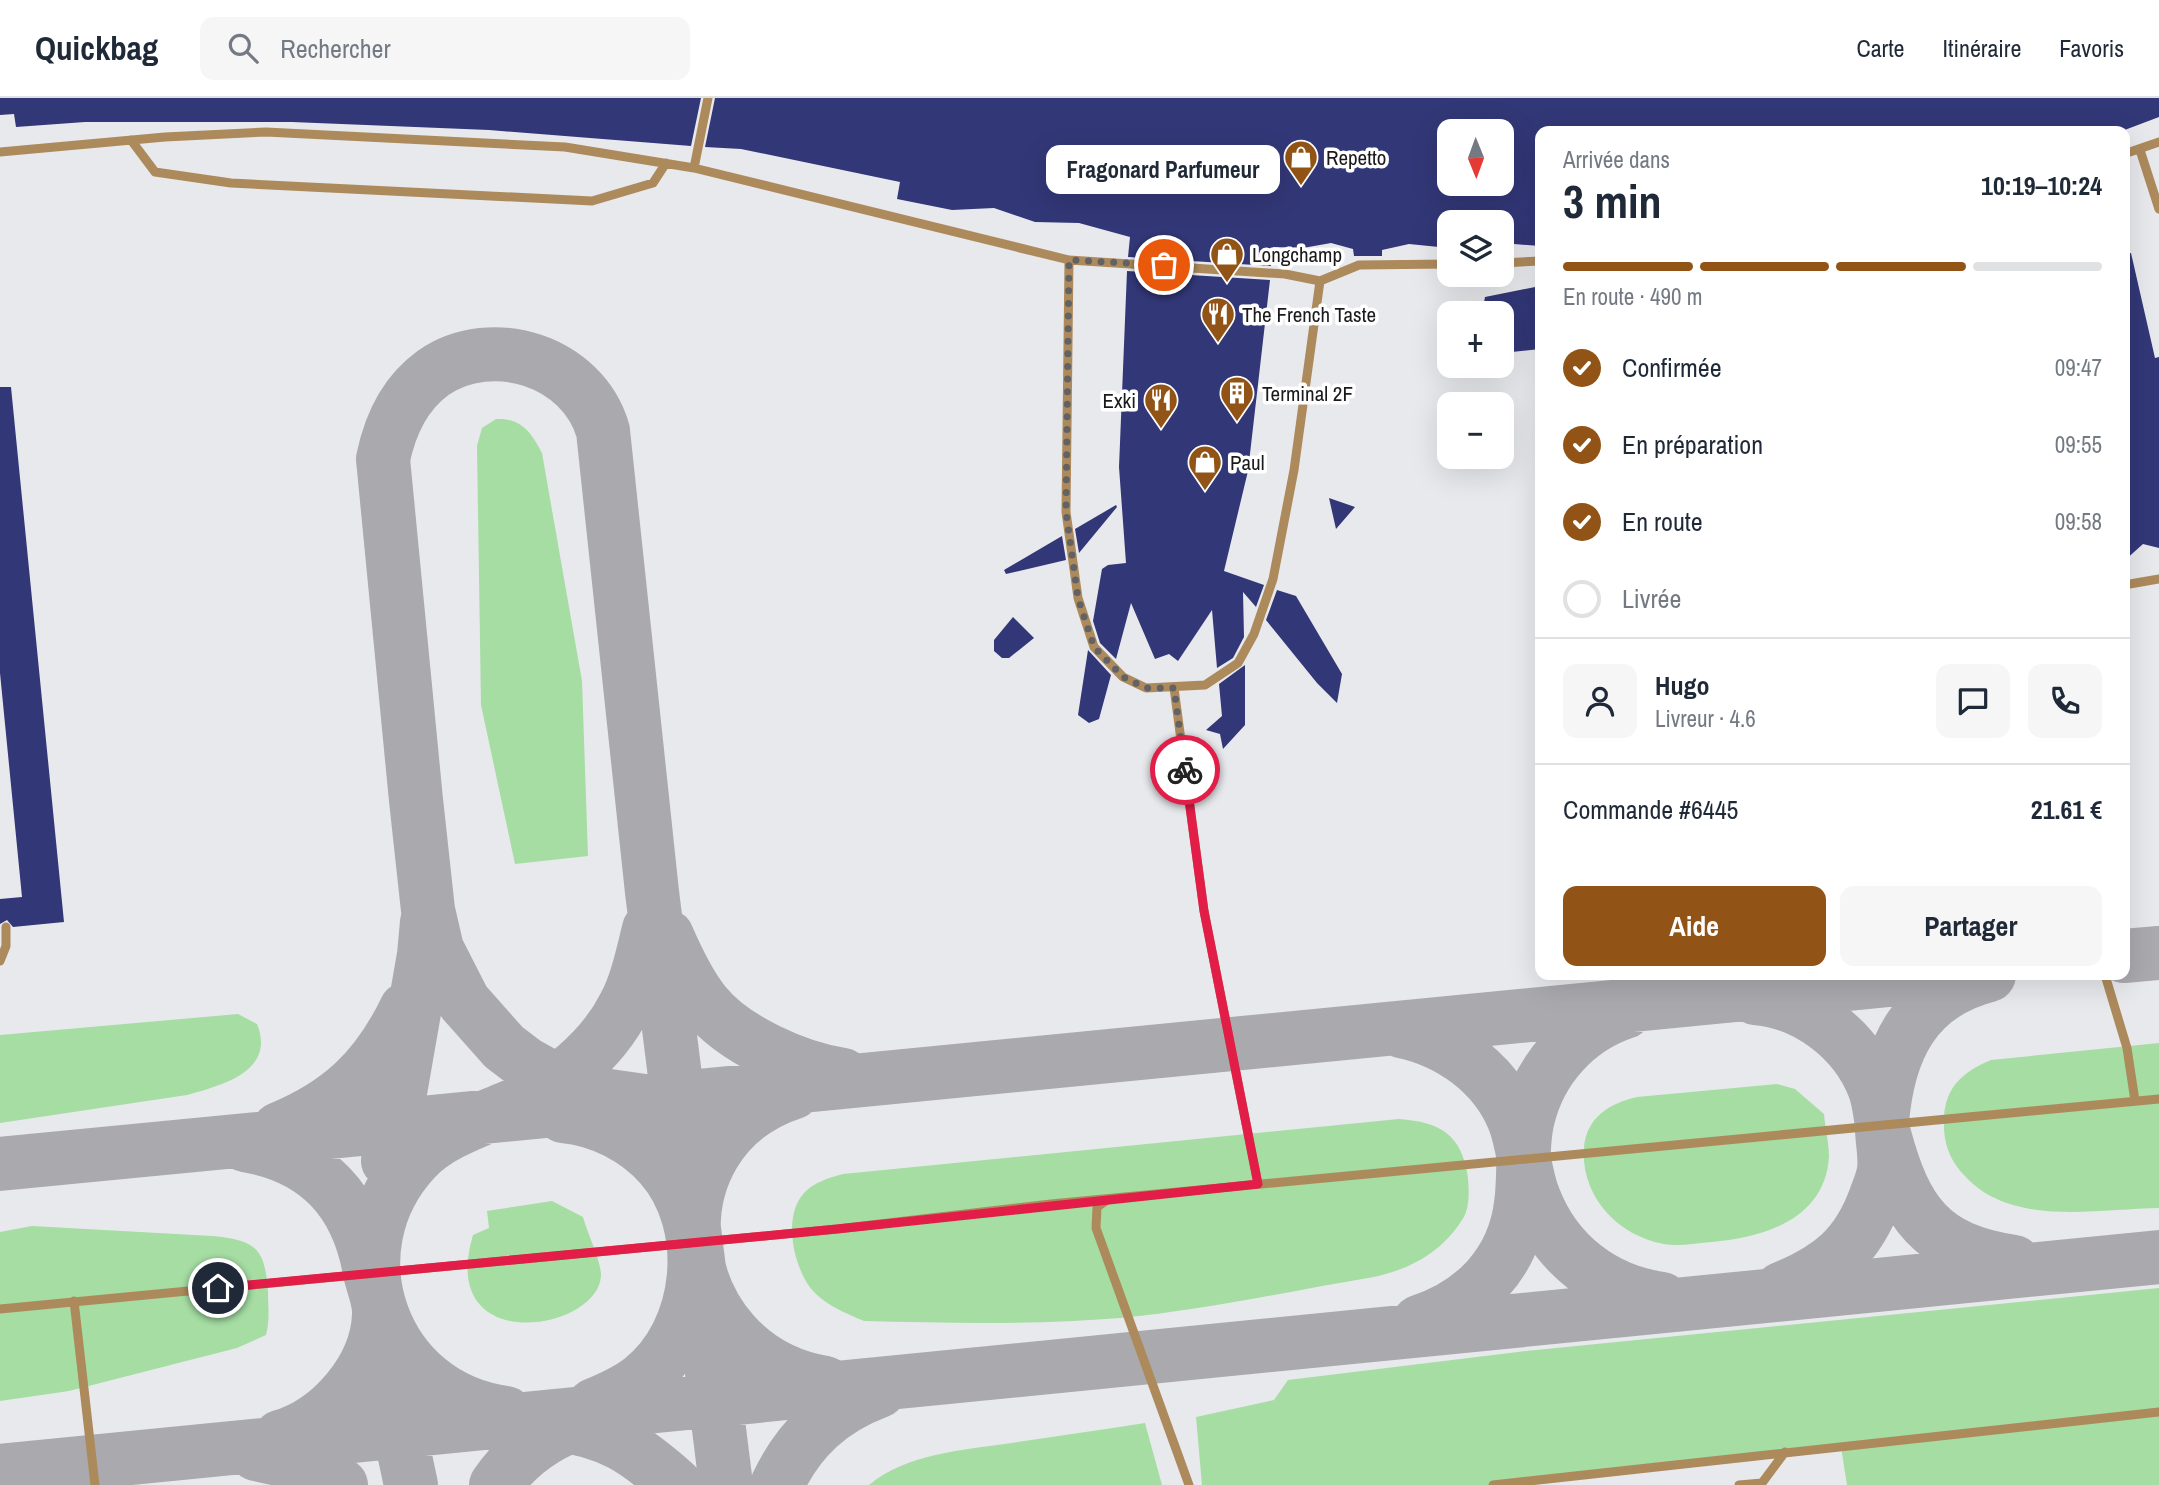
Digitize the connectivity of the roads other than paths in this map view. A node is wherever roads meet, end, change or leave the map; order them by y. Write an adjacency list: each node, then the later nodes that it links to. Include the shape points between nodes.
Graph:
1 (708, 98): 8 (lane)
2 (131, 139): 5 (lane); 7 (lane, via 266,132 565,147); 7 (lane, via 155,172 231,183 592,201 653,183)
3 (2159, 142): 4 (lane)
4 (2140, 150): 6 (lane); 9 (lane)
5 (0, 152)
6 (2130, 152)
7 (666, 163): 8 (lane)
8 (694, 168): 10 (lane)
9 (2159, 209)
10 (1069, 260): 14 (lane, via 1285,274); 17 (lane, via 1066,512 1078,598 1094,647 1123,677 1146,688)
11 (1535, 261): 12 (lane)
12 (1514, 262)
13 (1437, 264): 14 (lane, via 1359,265)
14 (1320, 281): 17 (lane, via 1294,470 1273,579 1254,634 1238,663 1205,685)
15 (2159, 579): 16 (lane)
16 (2130, 584)
17 (1174, 688): 23 (lane, via 1204,911)
18 (6, 927): 19 (lane)
19 (0, 961)
20 (2107, 980): 22 (lane, via 2127,1048)
21 (2159, 1099): 22 (lane)
22 (2135, 1101): 23 (lane)
23 (1258, 1184): 24 (lane)
24 (1108, 1199): 25 (lane); 31 (lane, via 1097,1207 1096,1228)
25 (74, 1301): 26 (lane); 30 (lane)
26 (0, 1309)
27 (2159, 1412): 28 (lane)
28 (1786, 1452): 29 (lane); 33 (lane, via 1762,1483)
29 (1513, 1484): 32 (lane)
30 (95, 1485)
31 (1189, 1485)
32 (1493, 1485)
33 (1740, 1485)

